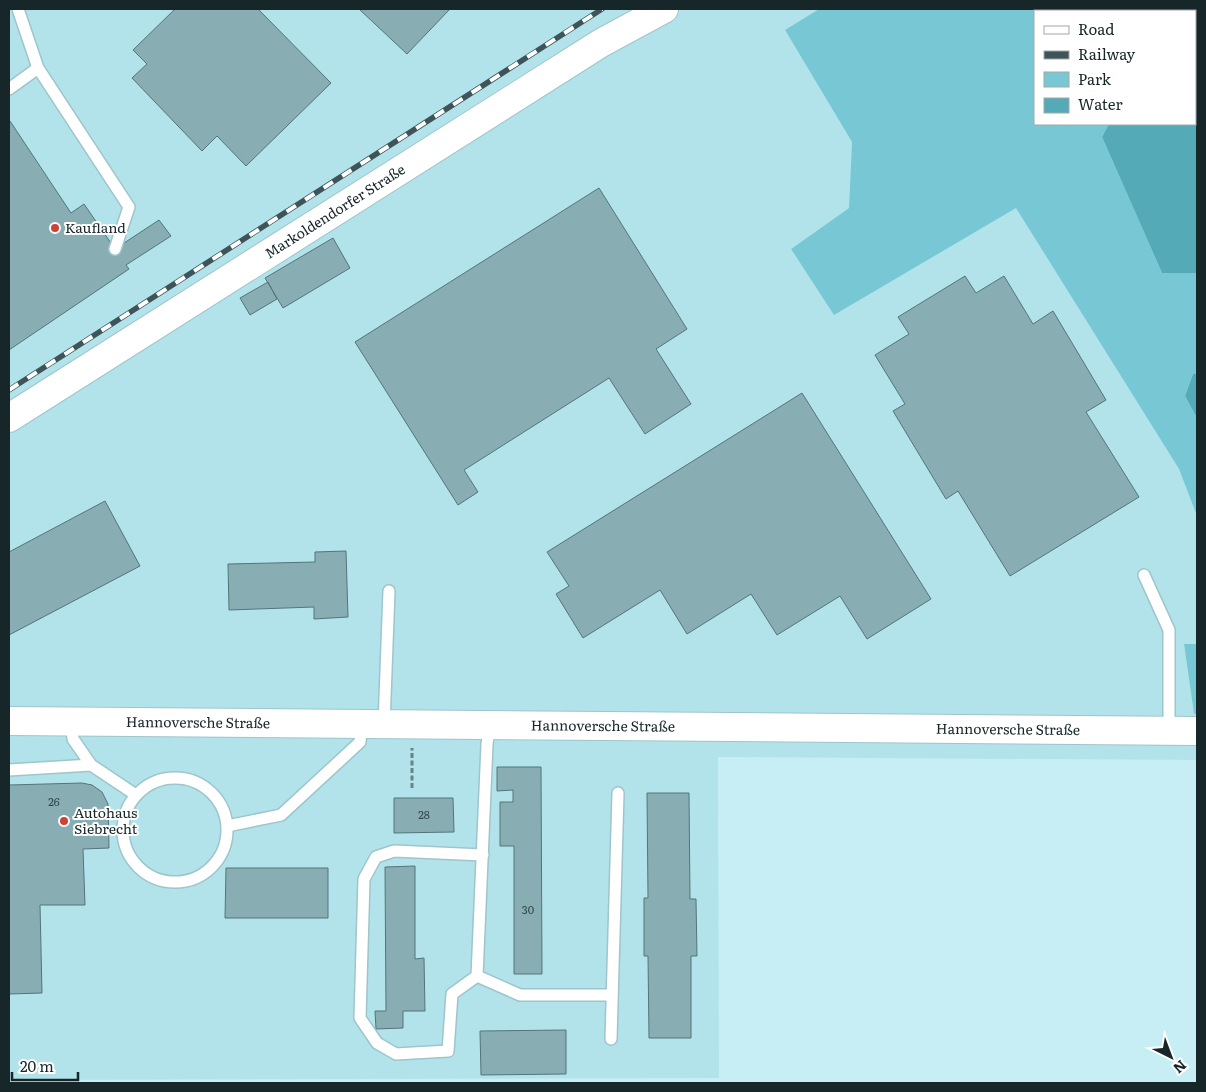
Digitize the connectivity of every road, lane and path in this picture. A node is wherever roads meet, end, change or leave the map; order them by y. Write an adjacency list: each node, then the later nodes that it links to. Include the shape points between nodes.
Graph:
1 (18, 9): 3 (lane)
2 (664, 9): 6 (main road, Markoldendorfer Straße, via 601,43)
3 (38, 68): 4 (lane); 5 (lane, via 129,207)
4 (9, 89)
5 (115, 249)
6 (9, 418)
7 (1144, 575): 13 (lane, via 1169,630)
8 (389, 591): 11 (lane)
9 (9, 721): 10 (main road, Hannoversche Straße)
10 (70, 721): 11 (main road, Hannoversche Straße); 16 (lane, via 73,739)
11 (373, 724): 12 (main road, Hannoversche Straße); 21 (lane, via 360,742 281,815)
12 (490, 725): 13 (main road, Hannoversche Straße); 22 (lane)
13 (1169, 731): 14 (main road, Hannoversche Straße)
14 (1197, 731)
15 (412, 742): 18 (path)
16 (91, 765): 17 (lane); 20 (lane)
17 (9, 770)
18 (412, 788)
19 (618, 793): 24 (lane)
20 (136, 795): 21 (lane, via 149,784 166,778 183,778 200,784 213,795 223,809); 21 (lane, via 126,810 122,826 124,844 136,866 158,880 175,883 192,880 207,872 226,843)
21 (227, 826)
22 (482, 855): 23 (lane); 23 (lane, via 394,851 376,857 364,879 360,1018 377,1043 396,1054 448,1051 452,994)
23 (478, 976): 24 (lane, via 520,996)
24 (612, 995): 25 (lane)
25 (611, 1039)

